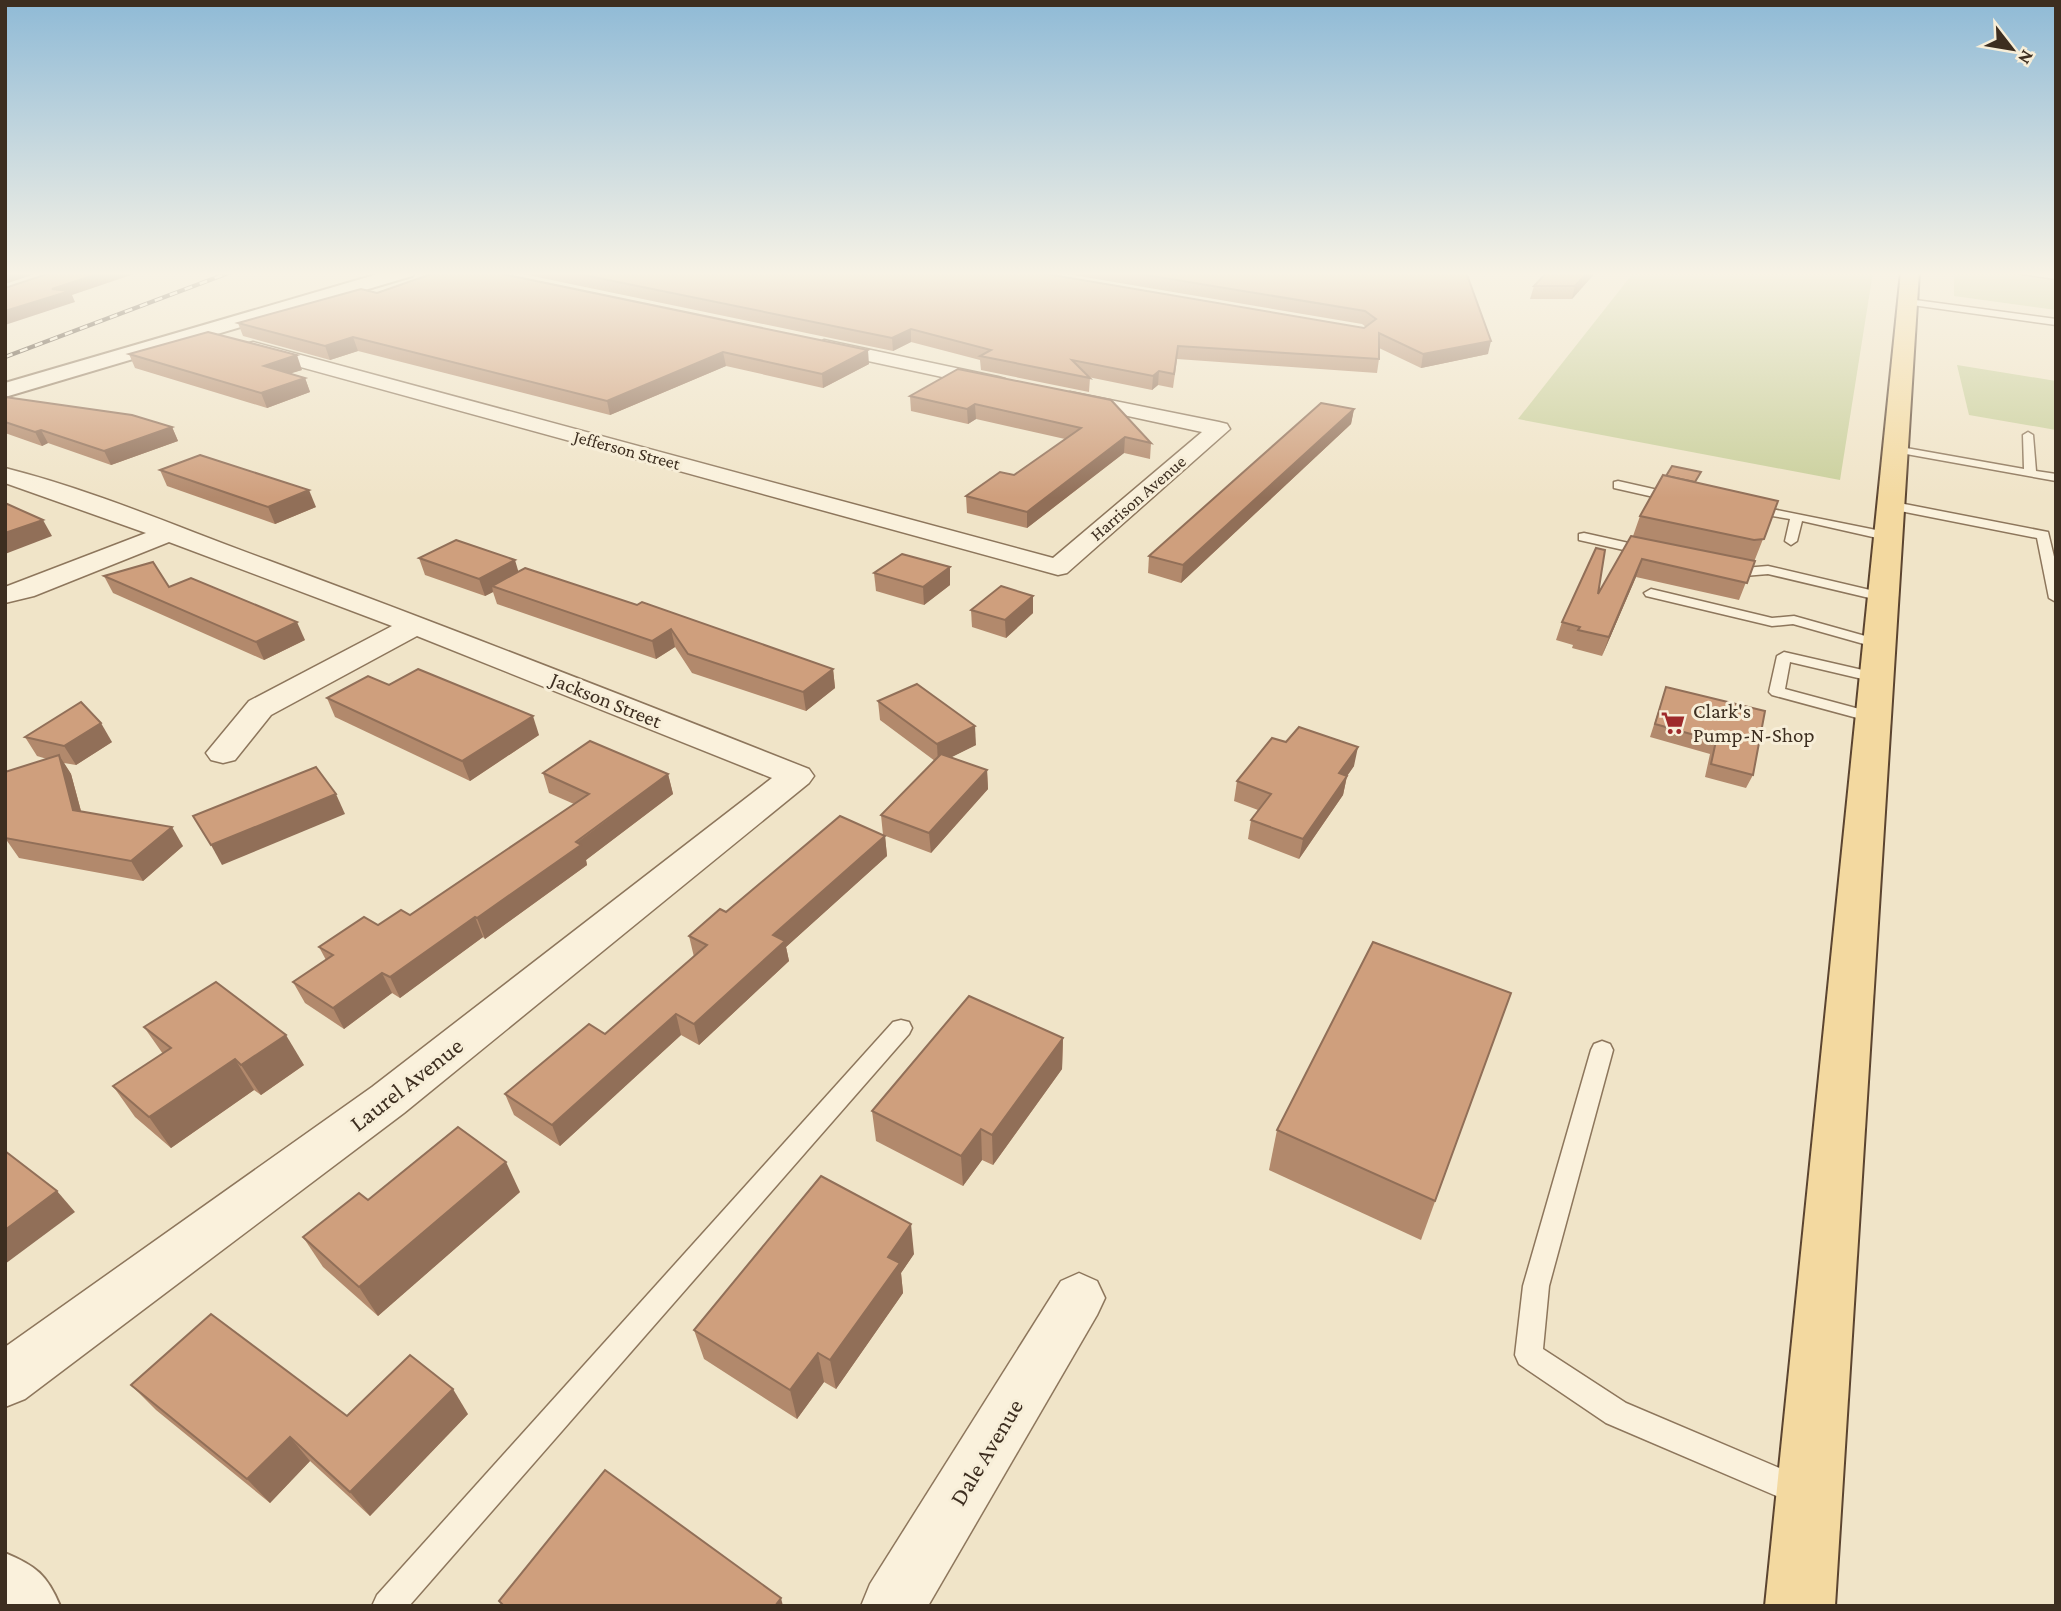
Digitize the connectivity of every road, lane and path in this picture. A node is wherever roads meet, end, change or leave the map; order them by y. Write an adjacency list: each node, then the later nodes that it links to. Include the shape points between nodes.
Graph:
1 (146, 347): 6 (street)
2 (252, 347): 22 (street, Jefferson Street)
3 (829, 347): 5 (street)
4 (1904, 347): 9 (main road)
5 (1016, 386)
6 (5, 390)
7 (1056, 395): 22 (street, Harrison Avenue, via 1219,429)
8 (2028, 435): 10 (lane)
9 (1895, 449): 10 (lane); 17 (main road)
10 (2030, 473): 12 (lane)
11 (5, 475): 18 (street, Jackson Street)
12 (2056, 478)
13 (1618, 485): 14 (lane)
14 (1688, 500)
15 (1735, 508): 16 (lane)
16 (1797, 516): 17 (lane); 20 (lane)
17 (1888, 520): 26 (main road); 27 (lane, via 2043,535)
18 (171, 532): 25 (street); 28 (street, Jackson Street)
19 (1584, 537): 21 (lane)
20 (1791, 541)
21 (1664, 555)
22 (1058, 567)
23 (1717, 567): 26 (lane, via 1768,570)
24 (1651, 593): 29 (lane, via 1772,622 1794,620)
25 (5, 595)
26 (1882, 597): 29 (main road)
27 (2056, 598)
28 (416, 625): 30 (street, via 260,708); 31 (street, Jackson Street)
29 (1875, 679): 29 (lane, via 1784,656 1777,692); 36 (main road)
30 (223, 753)
31 (797, 776): 35 (street, Laurel Avenue, via 388,1100)
32 (901, 1028): 39 (lane)
33 (1602, 1050): 36 (lane, via 1536,1286 1529,1355 1616,1413)
34 (1079, 1298): 40 (street, Dale Avenue)
35 (5, 1380)
36 (1809, 1495): 41 (main road)
37 (5, 1587): 38 (street)
38 (25, 1606)
39 (388, 1606)
40 (892, 1606)
41 (1800, 1606)

